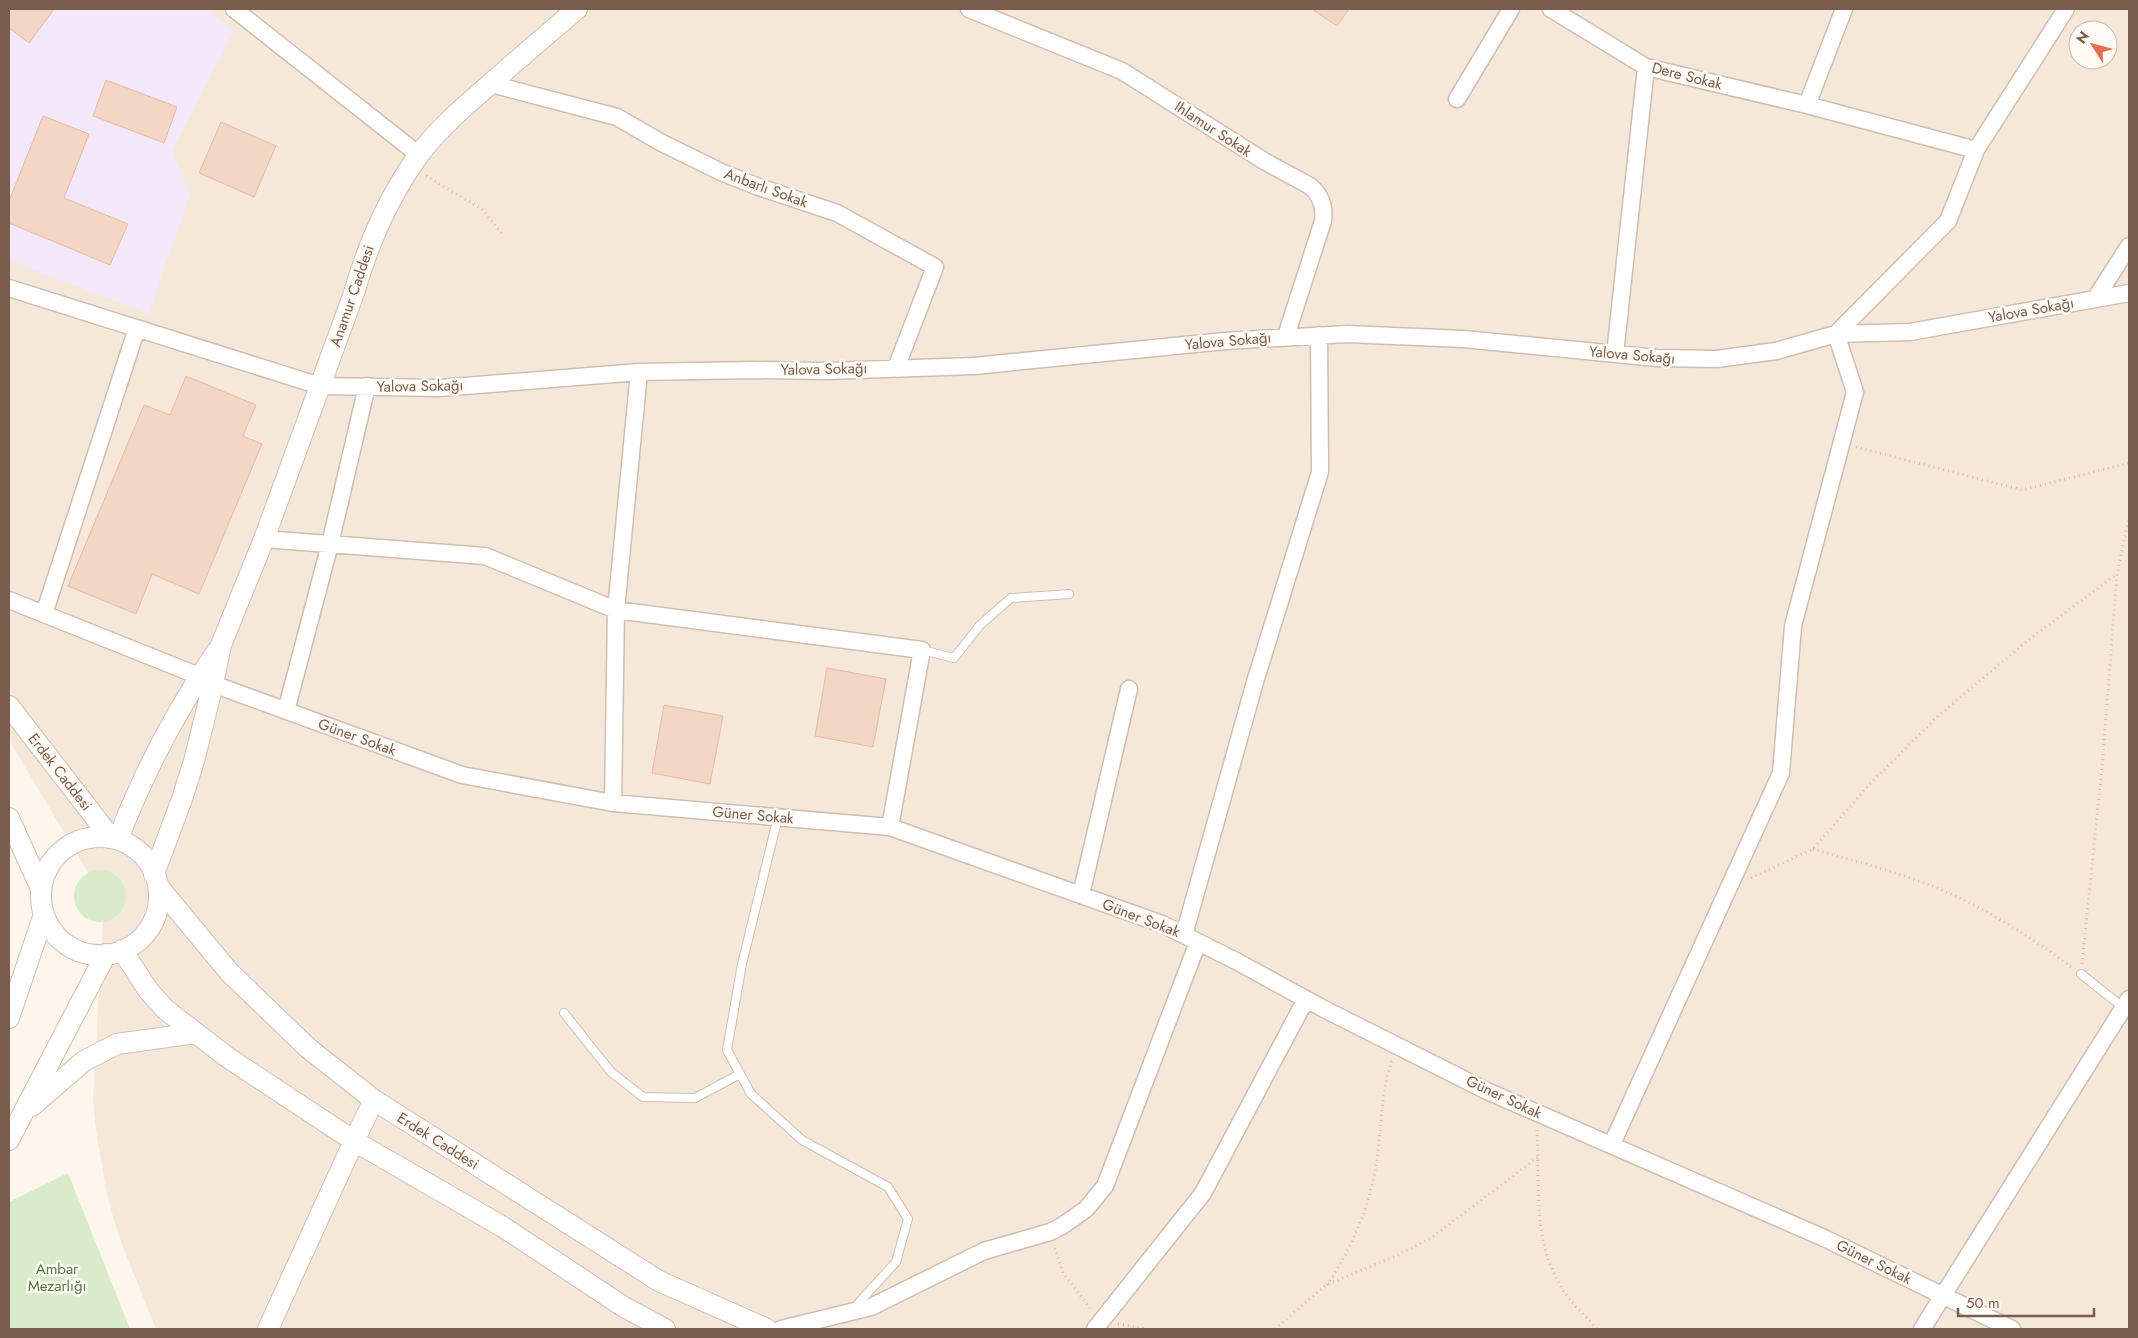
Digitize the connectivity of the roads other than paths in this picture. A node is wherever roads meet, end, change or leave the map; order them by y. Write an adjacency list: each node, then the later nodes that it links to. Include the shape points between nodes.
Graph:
1 (234, 9): 13 (street)
2 (577, 9): 9 (street, Anamur Caddesi)
3 (969, 9): 21 (street, Ihlamur Sokak, via 1122,71 1264,162 1316,191 1323,205 1324,221)
4 (1512, 9): 10 (street)
5 (1552, 9): 8 (street, Dere Sokak)
6 (1844, 9): 11 (street)
7 (2066, 9): 12 (street)
8 (1646, 67): 11 (street, Dere Sokak); 22 (street)
9 (491, 84): 13 (street, Anamur Caddesi, via 460,110); 23 (street, Anbarlı Sokak, via 617,117 721,172 837,213 935,267)
10 (1457, 99)
11 (1807, 105): 12 (street, Dere Sokak)
12 (1976, 150): 19 (street, via 1948,221)
13 (415, 161): 25 (street, Anamur Caddesi, via 373,234)
14 (2129, 246): 17 (street)
15 (9, 288): 18 (street, Yalova Sokağı)
16 (2129, 294): 17 (street, Yalova Sokağı)
17 (2096, 299): 19 (street, Yalova Sokağı, via 1910,332)
18 (137, 328): 25 (street, Yalova Sokağı); 32 (street)
19 (1836, 334): 22 (street, Yalova Sokağı, via 1776,351 1717,359); 60 (street, via 1855,392 1793,626 1780,773)
20 (1319, 335): 21 (street, Yalova Sokağı); 22 (street, Yalova Sokağı, via 1409,335); 47 (street, via 1320,472 1255,682)
21 (1286, 336): 23 (street, Yalova Sokağı, via 974,366)
22 (1615, 354)
23 (896, 368): 24 (street, Yalova Sokağı, via 827,372)
24 (639, 372): 26 (street, Yalova Sokağı, via 440,388); 31 (street)
25 (320, 386): 26 (street, Yalova Sokağı); 27 (street, Anamur Caddesi)
26 (366, 386): 28 (street)
27 (264, 539): 28 (street); 34 (street, Anamur Caddesi)
28 (330, 544): 31 (street, via 485,556); 37 (street)
29 (1069, 594): 33 (lane, via 1011,598 980,625 954,658)
30 (9, 600): 32 (street, Güner Sokak)
31 (616, 610): 33 (street); 38 (street)
32 (44, 614): 34 (street, Güner Sokak)
33 (922, 650): 41 (street)
34 (206, 680): 37 (street, Güner Sokak); 42 (street, Anamur Caddesi, via 179,708); 43 (street, via 182,799)
35 (1129, 689): 45 (street)
36 (9, 706): 42 (street, Erdek Caddesi)
37 (286, 711): 38 (street, Güner Sokak, via 462,775)
38 (614, 802): 39 (street, Güner Sokak)
39 (778, 817): 41 (street, Güner Sokak); 55 (lane, via 742,964 727,1050)
40 (9, 818): 44 (street)
41 (890, 827): 45 (street, Güner Sokak)
42 (115, 839): 43 (street, via 140,852); 44 (street, via 92,837 68,846 50,864)
43 (156, 880): 48 (street, via 157,908 148,929 132,944); 56 (street, Erdek Caddesi, via 228,972 308,1048)
44 (41, 888): 46 (street)
45 (1081, 895): 47 (street, Güner Sokak)
46 (44, 914): 48 (street, via 53,932 68,945 93,954); 53 (street)
47 (1191, 938): 50 (street, Güner Sokak); 62 (street, via 1105,1186 1086,1209 1055,1229 984,1251 891,1299)
48 (114, 952): 54 (street, via 165,1008); 57 (street)
49 (2080, 974): 51 (lane)
50 (1306, 999): 60 (street, Güner Sokak, via 1487,1090); 63 (street, via 1203,1193)
51 (2126, 1003): 61 (street)
52 (564, 1013): 55 (lane, via 611,1072 643,1097 695,1098)
53 (9, 1018)
54 (196, 1034): 57 (street, via 118,1044 84,1061); 59 (street)
55 (740, 1074): 62 (lane, via 751,1094 802,1140 888,1187 908,1219 896,1262)
56 (374, 1100): 59 (street); 66 (street, Erdek Caddesi, via 659,1281)
57 (22, 1116): 58 (street)
58 (9, 1140)
59 (354, 1141): 64 (street); 65 (street, via 503,1226 624,1307)
60 (1612, 1144): 61 (street, Güner Sokak, via 1824,1238)
61 (1943, 1296): 68 (street); 69 (street, Güner Sokak)
62 (849, 1314): 67 (street)
63 (1097, 1326)
64 (268, 1329)
65 (665, 1329)
66 (768, 1329)
67 (781, 1329)
68 (1922, 1329)
69 (2012, 1329)

